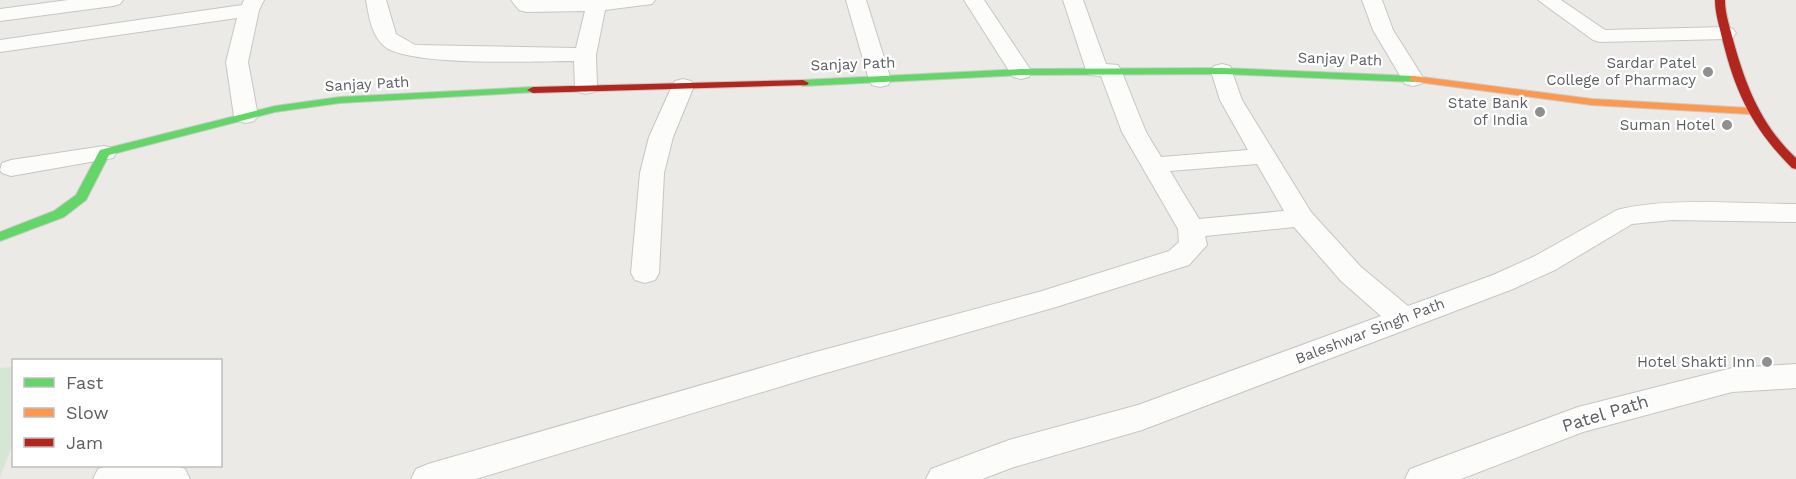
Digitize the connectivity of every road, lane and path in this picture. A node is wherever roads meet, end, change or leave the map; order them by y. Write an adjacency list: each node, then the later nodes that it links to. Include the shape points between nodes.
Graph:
1 (113, 0): 13 (street)
2 (376, 0): 16 (street, via 381,26 401,50)
3 (521, 0): 12 (street, via 526,6 539,7)
4 (645, 0): 12 (street)
5 (856, 0): 21 (street)
6 (974, 0): 19 (street)
7 (1073, 0): 17 (street)
8 (1372, 0): 20 (street, via 1383,30)
9 (1548, 0): 14 (street, via 1600,36)
10 (1720, 0): 14 (street)
11 (252, 5): 15 (street); 25 (street, via 237,62)
12 (596, 5): 16 (street)
13 (0, 15)
14 (1726, 33): 24 (street, via 1739,90)
15 (0, 46)
16 (585, 55): 23 (street)
17 (1104, 70): 18 (street, Sanjay Path); 19 (street, Sanjay Path); 28 (street)
18 (1222, 70): 20 (street, Sanjay Path); 27 (street, via 1231,100)
19 (1021, 72): 21 (street, Sanjay Path)
20 (1413, 79): 24 (street, Sanjay Path, via 1592,102)
21 (880, 80): 22 (street, Sanjay Path)
22 (683, 86): 23 (street, Sanjay Path); 35 (street, via 661,137 652,173)
23 (586, 87): 25 (street, Sanjay Path, via 340,100)
24 (1749, 111): 29 (street, via 1775,148)
25 (246, 116): 26 (street, Sanjay Path)
26 (104, 153): 30 (street); 34 (street, via 81,197 59,214)
27 (1264, 156): 28 (street); 32 (street)
28 (1154, 165): 33 (street)
29 (1796, 165)
30 (11, 168)
31 (1796, 213): 36 (street, Baleshwar Singh Path, via 1672,212 1626,216 1545,263)
32 (1301, 218): 33 (street); 36 (street, via 1351,274)
33 (1191, 229): 40 (street, via 1193,245 1179,258)
34 (0, 237)
35 (645, 273)
36 (1403, 318): 41 (street, Baleshwar Singh Path, via 1142,417 1009,454)
37 (1796, 376): 42 (street, Patel Path, via 1732,380 1578,420)
38 (110, 479): 39 (street, via 157,472)
39 (173, 479)
40 (428, 479)
41 (943, 479)
42 (1422, 479)

